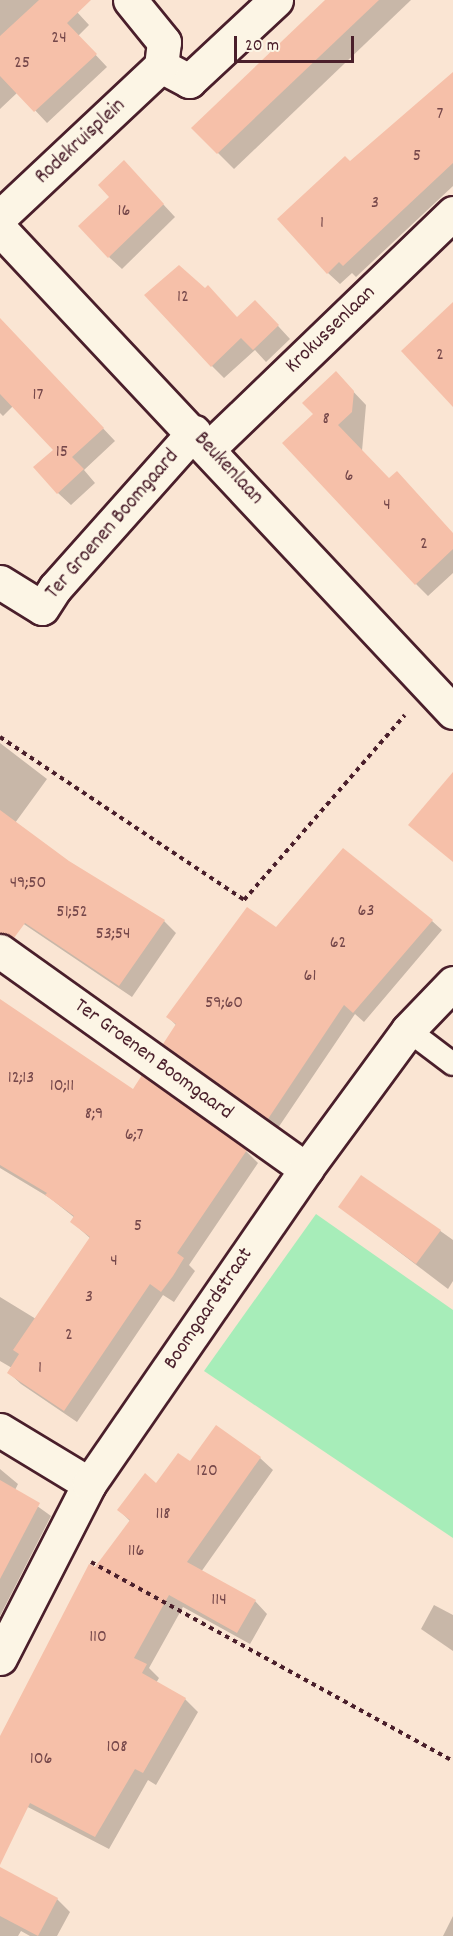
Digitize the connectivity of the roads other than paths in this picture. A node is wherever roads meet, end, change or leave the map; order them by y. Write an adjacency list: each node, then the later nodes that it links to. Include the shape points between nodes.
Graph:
1 (130, 0): 3 (street, via 164,42)
2 (276, 0): 3 (street, via 189,81)
3 (161, 66): 5 (street, Rodekruisplein)
4 (453, 213): 7 (street, Krokussenlaan)
5 (0, 217)
6 (0, 229): 7 (street, Beukenlaan)
7 (201, 440): 8 (street, Ter Groenen Boomgaard, via 42,608); 9 (street, Beukenlaan)
8 (0, 582)
9 (453, 712)
10 (0, 951): 14 (street, Ter Groenen Boomgaard)
11 (453, 983): 12 (street, Boomgaardstraat)
12 (408, 1030): 13 (lane); 14 (street, Boomgaardstraat)
13 (453, 1064)
14 (306, 1169): 16 (street, Boomgaardstraat)
15 (0, 1430): 16 (street)
16 (89, 1484): 17 (street, Boomgaardstraat)
17 (0, 1658)

